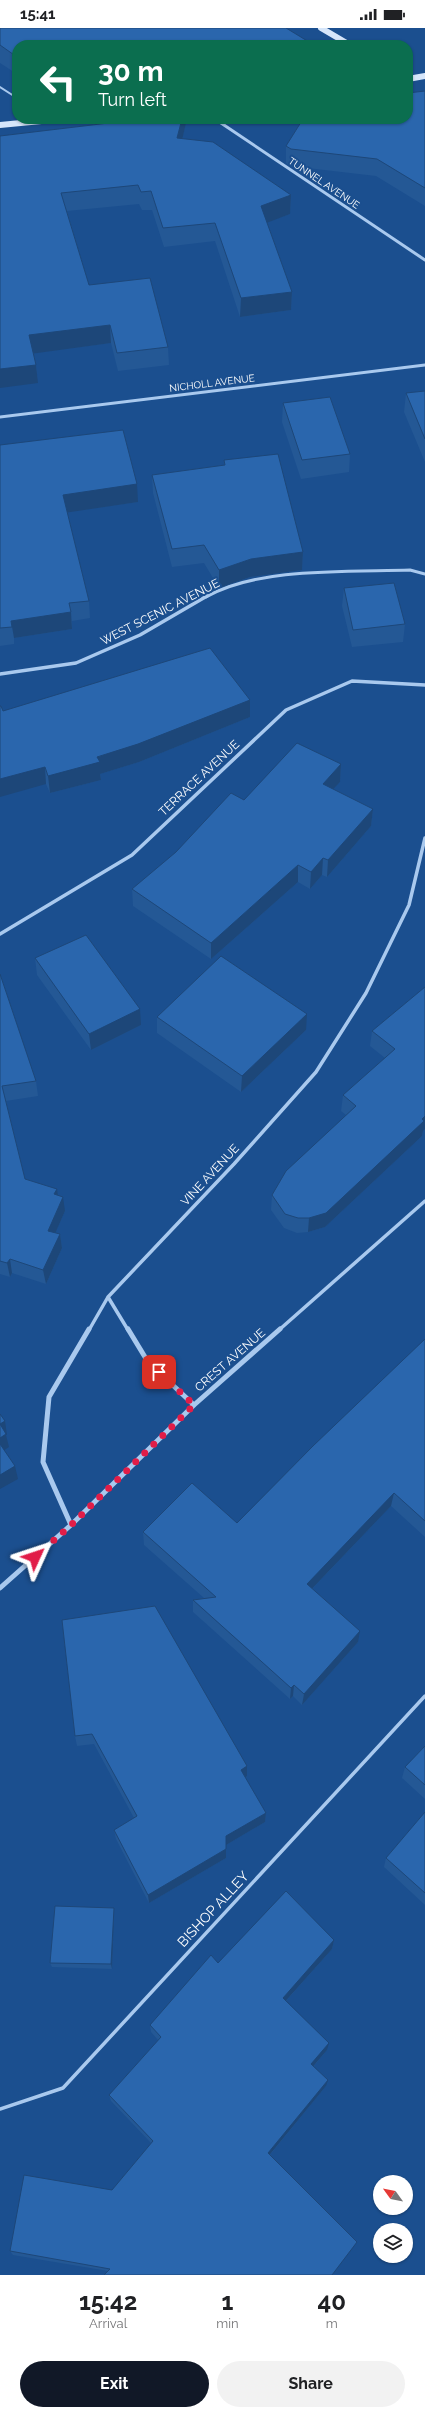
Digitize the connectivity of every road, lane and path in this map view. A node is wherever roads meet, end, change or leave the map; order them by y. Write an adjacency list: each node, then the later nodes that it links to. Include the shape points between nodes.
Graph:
1 (321, 28): 2 (street)
2 (341, 40)
3 (425, 76): 4 (street)
4 (413, 78)
5 (0, 87): 6 (lane)
6 (12, 95)
7 (12, 124): 9 (street)
8 (222, 124): 10 (street, TUNNEL AVENUE)
9 (0, 125)
10 (425, 260)
11 (425, 365): 12 (street, NICHOLL AVENUE)
12 (0, 416)
13 (425, 574): 14 (street, WEST SCENIC AVENUE, via 410,570 267,576 214,592 140,635 76,663)
14 (0, 674)
15 (425, 685): 17 (street, TERRACE AVENUE, via 352,681 286,710 132,855)
16 (425, 838): 19 (street, VINE AVENUE, via 409,905 366,993 316,1072 234,1164)
17 (0, 934)
18 (425, 1201): 20 (street, CREST AVENUE)
19 (108, 1297): 20 (street, via 148,1362); 21 (street, VINE AVENUE, via 49,1397 43,1462)
20 (194, 1405): 21 (street, CREST AVENUE)
21 (71, 1525): 22 (street, CREST AVENUE)
22 (0, 1588)
23 (425, 1696): 24 (lane, BISHOP ALLEY, via 63,2088)
24 (0, 2109)

